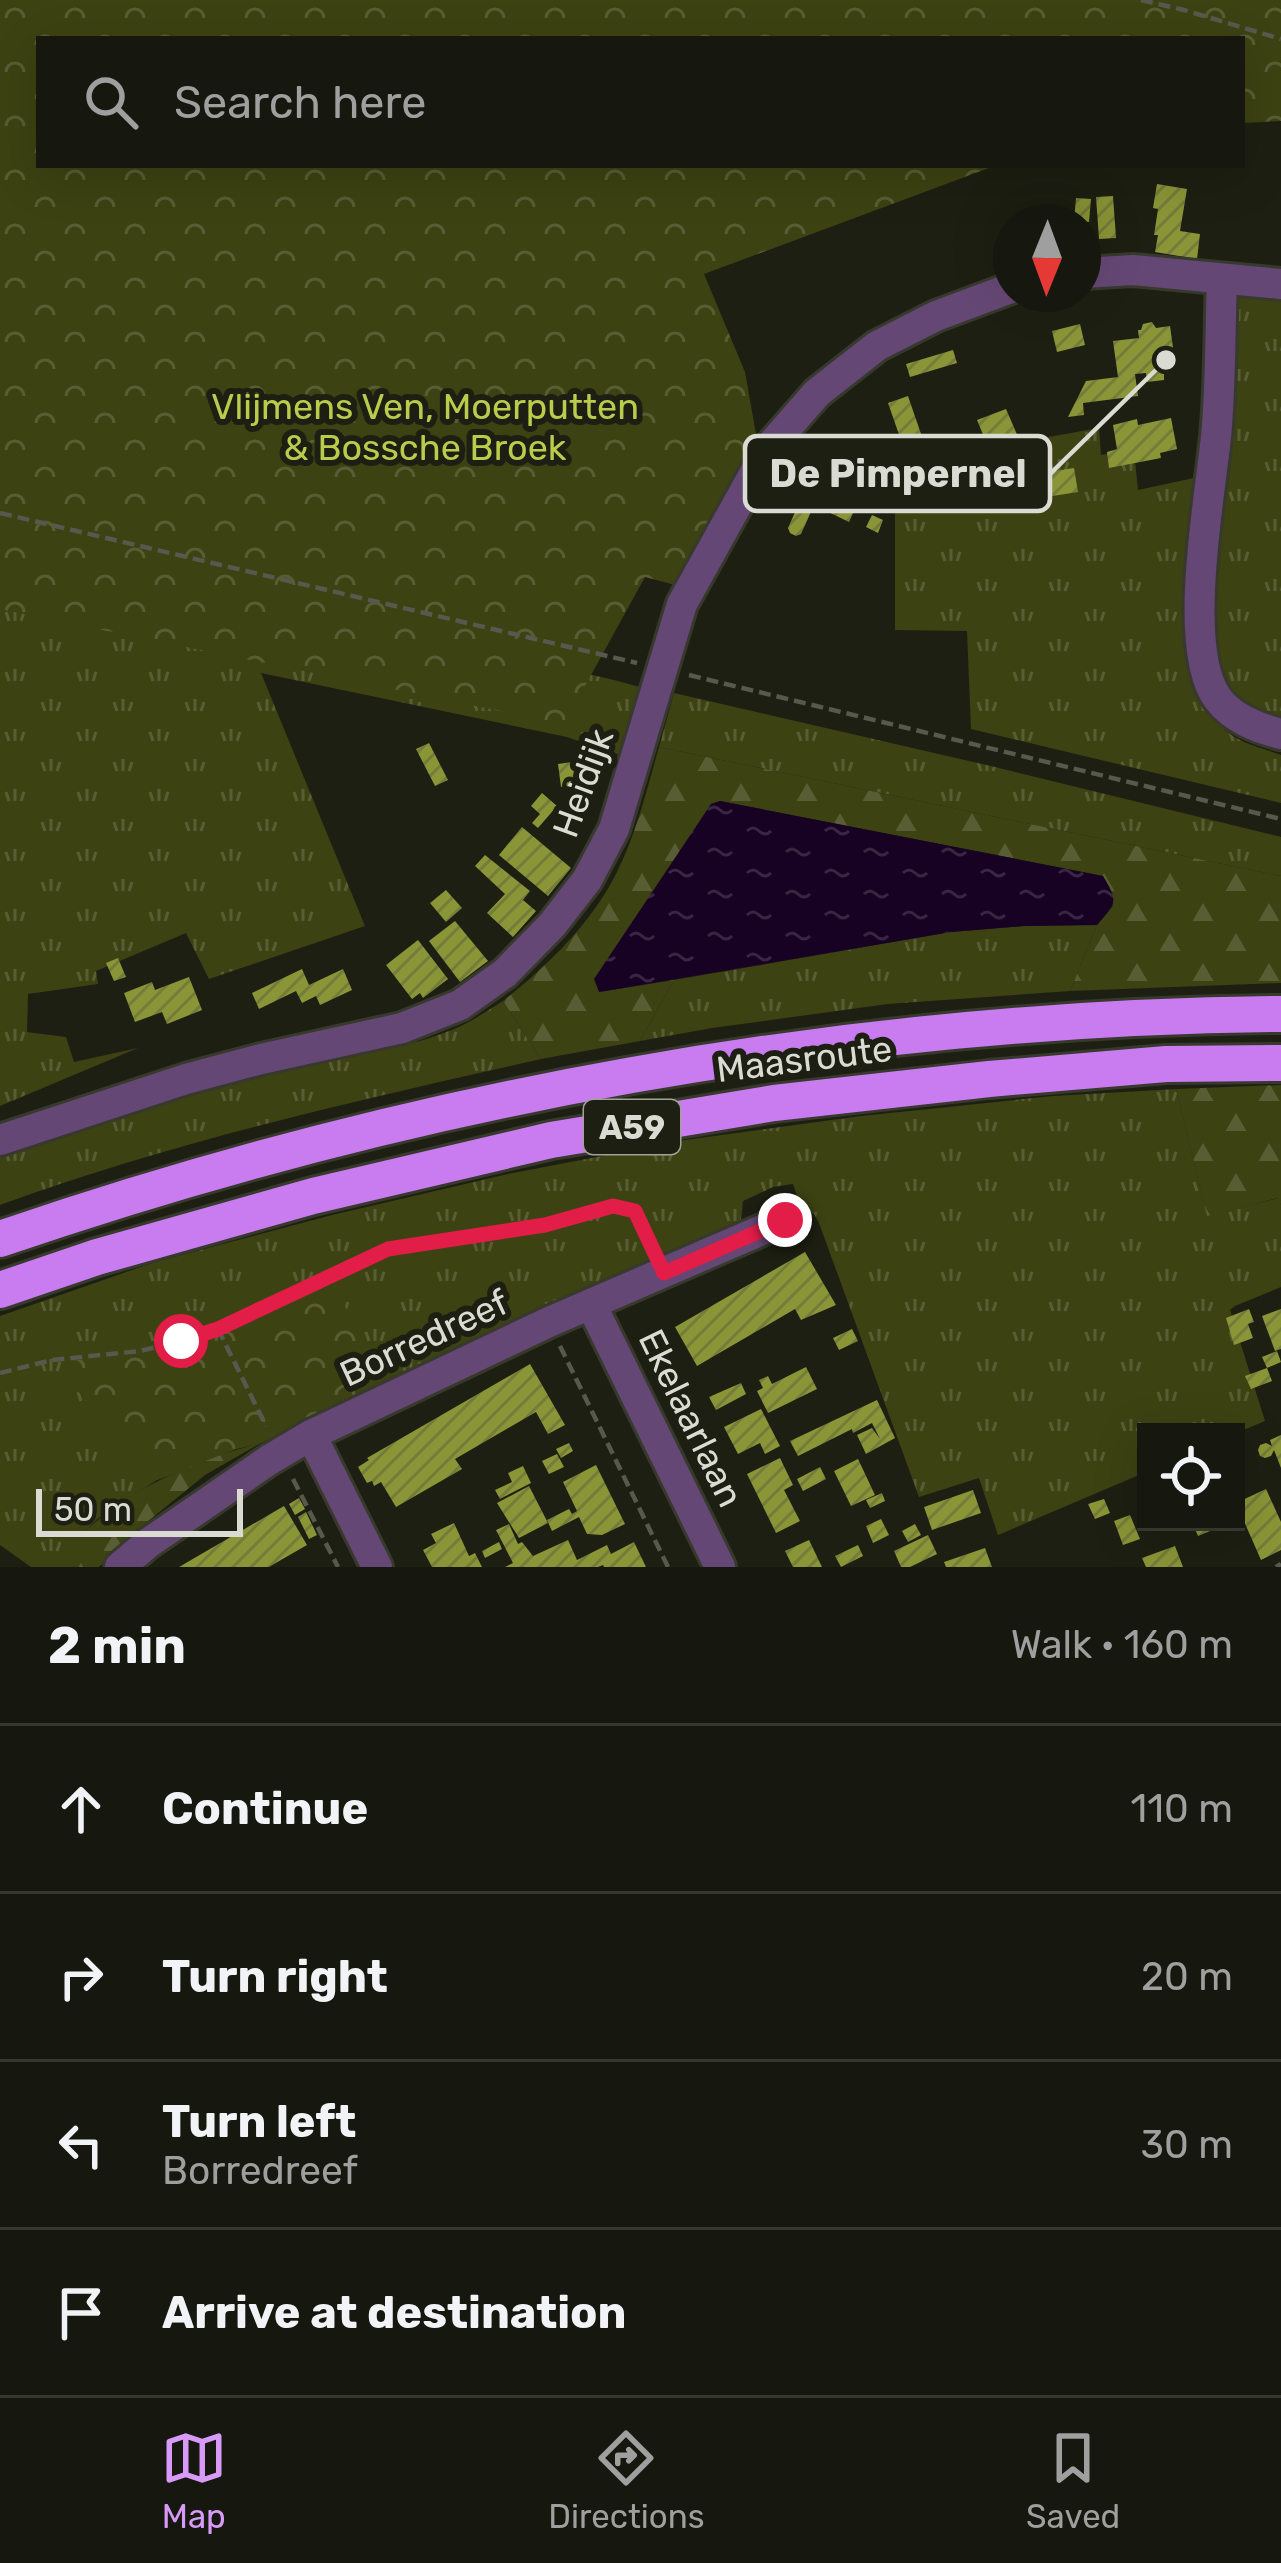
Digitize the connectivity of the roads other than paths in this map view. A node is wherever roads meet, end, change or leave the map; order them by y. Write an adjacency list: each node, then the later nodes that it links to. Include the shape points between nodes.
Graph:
1 (1101, 272): 2 (street)
2 (1222, 281): 3 (street); 5 (street, via 1202,547 1204,661 1216,697 1233,714)
3 (1281, 284)
4 (993, 295): 8 (street, Heidijk, via 877,346 818,393 768,449 682,604 614,829 587,880 505,973 460,1005 402,1028 186,1079)
5 (1281, 734)
6 (1281, 1013): 10 (highway, Maasroute / A59, via 987,1027 771,1052 543,1092 313,1143)
7 (1281, 1063): 11 (highway, Maasroute / A59, via 989,1079 551,1140 313,1196)
8 (0, 1140)
9 (785, 1220): 12 (street, Borredreef)
10 (0, 1239)
11 (0, 1290)
12 (591, 1304): 13 (street, Borredreef); 16 (street, Ekelaarlaan)
13 (311, 1435): 14 (street, Borredreef); 15 (street)
14 (120, 1567)
15 (377, 1567)
16 (720, 1567)

